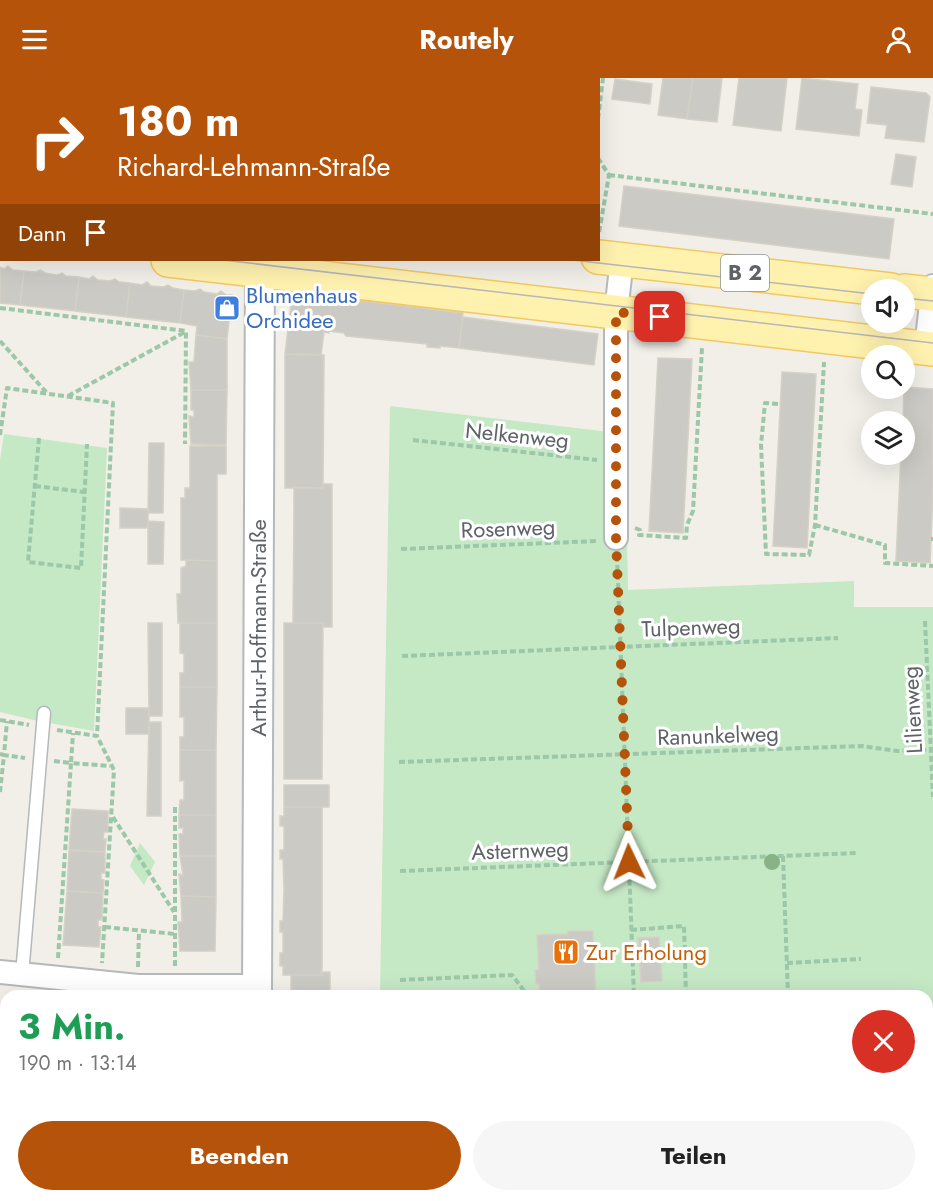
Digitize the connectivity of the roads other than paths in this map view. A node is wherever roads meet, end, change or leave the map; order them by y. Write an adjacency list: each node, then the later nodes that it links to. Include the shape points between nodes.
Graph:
1 (610, 258): 4 (main road, B 2); 6 (street)
2 (186, 261): 3 (main road, B 2)
3 (260, 265): 6 (main road, B 2); 13 (street, Arthur-Hoffmann-Straße)
4 (861, 287)
5 (926, 291): 7 (street)
6 (616, 312): 7 (main road, B 2); 8 (street)
7 (929, 348)
8 (616, 533)
9 (44, 713): 11 (lane)
10 (0, 972): 11 (street)
11 (22, 975): 12 (street)
12 (233, 990)
13 (257, 990)

